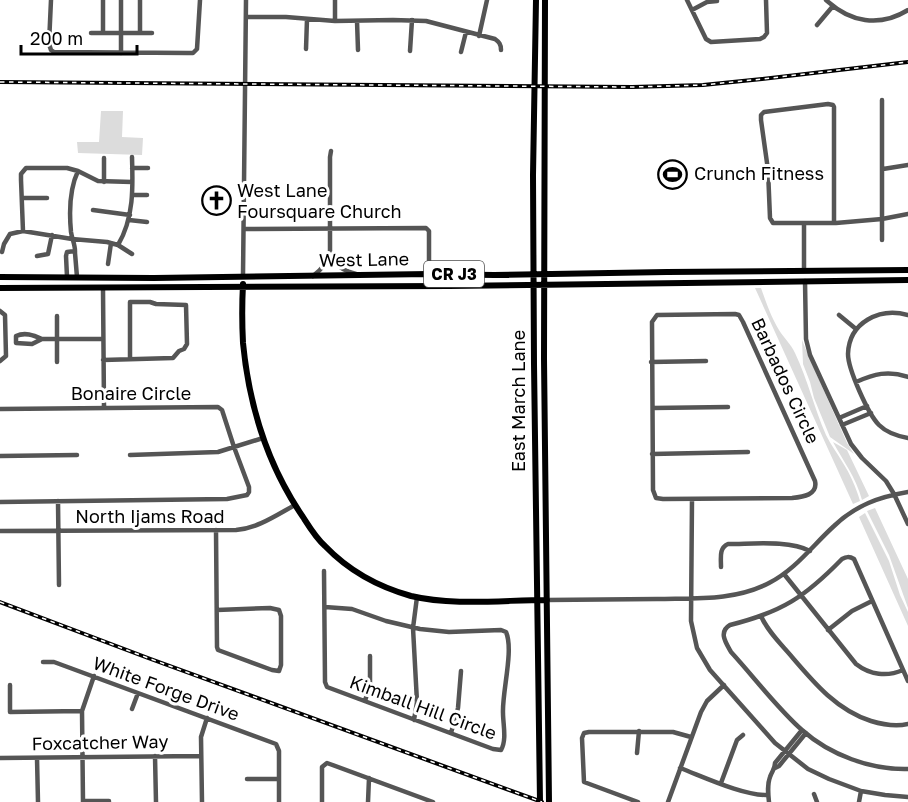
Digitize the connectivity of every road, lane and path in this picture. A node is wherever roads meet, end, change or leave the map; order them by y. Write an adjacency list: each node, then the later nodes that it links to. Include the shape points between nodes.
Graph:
1 (51, 0): 36 (street, via 51,50)
2 (103, 0): 26 (street)
3 (121, 0): 27 (street)
4 (140, 0): 28 (street)
5 (200, 0): 36 (street, via 195,52)
6 (246, 0): 18 (street)
7 (335, 0): 21 (street)
8 (487, 0): 30 (street)
9 (536, 0): 78 (main road, East March Lane)
10 (545, 0): 76 (main road, East March Lane)
11 (687, 0): 16 (street)
12 (766, 0): 16 (street, via 767,33 760,39 709,42)
13 (826, 0): 15 (street)
14 (717, 1): 16 (street)
15 (833, 6): 17 (street, via 848,16 872,21); 23 (street)
16 (692, 10)
17 (908, 10)
18 (246, 17): 19 (street); 60 (street)
19 (307, 19): 21 (street); 31 (street)
20 (412, 20): 22 (street); 24 (street); 34 (street)
21 (335, 21): 22 (street)
22 (357, 21): 32 (street)
23 (817, 25)
24 (466, 32): 30 (street); 35 (street)
25 (91, 33): 26 (street)
26 (103, 33): 27 (street)
27 (121, 33): 28 (street); 36 (street)
28 (140, 33): 29 (street)
29 (152, 33)
30 (479, 36): 33 (street, via 498,41)
31 (306, 50)
32 (358, 50)
33 (501, 50)
34 (410, 51)
35 (461, 52)
36 (121, 53)
37 (882, 100): 44 (street)
38 (331, 151): 59 (street)
39 (132, 157): 42 (street)
40 (104, 158): 46 (street)
41 (908, 165): 44 (street)
42 (132, 168): 43 (street); 47 (street)
43 (147, 168)
44 (883, 170): 55 (street)
45 (78, 171): 46 (street); 50 (street, via 26,168 21,180); 63 (street, via 70,199)
46 (104, 182): 47 (street)
47 (132, 182): 48 (street)
48 (132, 195): 49 (street); 54 (street)
49 (147, 195)
50 (22, 198): 51 (street); 61 (street)
51 (47, 198)
52 (93, 210): 54 (street)
53 (908, 214): 55 (street)
54 (129, 218): 56 (street); 66 (street)
55 (882, 219): 58 (street); 64 (street)
56 (147, 222)
57 (804, 223): 58 (street); 58 (street, via 775,224 771,220 761,115 828,104 835,110); 74 (street)
58 (834, 223)
59 (330, 228): 60 (street); 70 (street); 77 (street, via 426,228)
60 (244, 229): 80 (street)
61 (23, 231): 62 (street); 68 (street, via 10,234)
62 (52, 235): 63 (street); 72 (street, via 48,254)
63 (72, 239): 65 (street); 67 (street); 69 (street)
64 (882, 240)
65 (111, 243): 66 (street); 73 (street)
66 (118, 245): 71 (street)
67 (75, 251): 69 (street); 83 (street)
68 (2, 252)
69 (68, 252): 82 (street)
70 (330, 252): 79 (street, via 336,265); 81 (street, via 323,268)
71 (132, 254)
72 (37, 256)
73 (108, 264)
74 (804, 270): 75 (main road, West Lane / CR J3); 76 (main road, West Lane / CR J3)
75 (908, 270)
76 (544, 273): 78 (main road, West Lane / CR J3); 88 (main road, East March Lane)
77 (429, 274): 78 (main road, West Lane / CR J3); 79 (main road, West Lane / CR J3)
78 (534, 274): 87 (main road, East March Lane)
79 (361, 275): 81 (main road, West Lane / CR J3)
80 (243, 276): 81 (main road, West Lane / CR J3); 83 (main road, West Lane / CR J3); 89 (main road)
81 (313, 276)
82 (67, 277): 83 (main road, West Lane / CR J3); 84 (main road, West Lane / CR J3)
83 (77, 277)
84 (0, 278)
85 (908, 280): 86 (main road, West Lane / CR J3)
86 (805, 281): 88 (main road, West Lane / CR J3); 118 (street, via 806,344)
87 (534, 285): 88 (main road, West Lane / CR J3); 89 (main road, West Lane / CR J3); 146 (main road, East March Lane)
88 (544, 285): 147 (main road, East March Lane)
89 (243, 287): 91 (main road, West Lane / CR J3); 120 (main road, via 243,341)
90 (0, 288): 91 (main road, West Lane / CR J3)
91 (103, 289): 101 (street)
92 (0, 311): 97 (street, via 5,315)
93 (839, 315): 96 (street)
94 (908, 315): 96 (street, via 884,312)
95 (57, 316): 100 (street)
96 (856, 329): 111 (street, via 848,355)
97 (6, 335): 98 (street); 103 (street)
98 (16, 336): 99 (street, via 30,334); 102 (street)
99 (42, 339): 100 (street); 102 (street, via 32,344)
100 (57, 339): 101 (street); 107 (street)
101 (103, 339): 105 (street)
102 (15, 343): 103 (street)
103 (6, 345): 106 (street, via 6,356)
104 (130, 359): 104 (street, via 173,358 187,347 186,305 130,302); 105 (street)
105 (103, 360): 113 (street)
106 (0, 361)
107 (57, 362)
108 (651, 362): 109 (street); 115 (street, Barbados Circle); 130 (street, Barbados Circle, via 652,322 657,315 740,315 816,484 813,492 798,497)
109 (706, 362)
110 (908, 377): 111 (street, via 883,372)
111 (856, 382): 112 (street)
112 (867, 406): 117 (street); 118 (street)
113 (104, 407): 116 (street, Bonaire Circle); 122 (street, Bonaire Circle, via 218,407)
114 (728, 407): 115 (street)
115 (652, 408): 124 (street, Barbados Circle)
116 (0, 409)
117 (871, 413): 119 (street); 121 (street, via 885,430)
118 (839, 418): 119 (street)
119 (842, 425): 129 (street, via 857,453 882,476)
120 (263, 438): 122 (street); 133 (main road)
121 (908, 438)
122 (234, 447): 126 (street, via 207,453); 131 (street, Bonaire Circle, via 249,487 242,497)
123 (748, 452): 124 (street)
124 (652, 454): 130 (street, Barbados Circle, via 652,490 656,498)
125 (77, 455): 127 (street)
126 (130, 455)
127 (0, 456)
128 (908, 492): 129 (street)
129 (894, 494): 134 (street); 138 (street, via 853,511)
130 (692, 499): 145 (street)
131 (58, 501): 132 (street, Bonaire Circle); 137 (street)
132 (0, 502)
133 (295, 505): 135 (street, North Ijams Road, via 256,526); 144 (main road, via 316,536 346,564 386,587)
134 (908, 524)
135 (216, 530): 137 (street, North Ijams Road); 150 (street)
136 (0, 531): 137 (street, North Ijams Road)
137 (58, 531): 142 (street)
138 (810, 551): 139 (street, via 789,544 728,544 722,549); 141 (street)
139 (721, 567)
140 (324, 571): 149 (street)
141 (784, 574): 143 (street); 145 (street, via 743,593)
142 (59, 585)
143 (801, 596): 148 (street, via 842,559 850,557); 151 (street); 153 (street)
144 (417, 597): 146 (main road, via 454,601); 152 (street)
145 (692, 598): 147 (street); 161 (street, via 691,621 697,648)
146 (536, 600): 147 (main road); 201 (main road, East March Lane)
147 (547, 600): 202 (main road, East March Lane)
148 (872, 601): 153 (street); 156 (street)
149 (324, 607): 152 (street, Kimball Hill Circle, via 352,609); 163 (street, Kimball Hill Circle, via 325,685)
150 (217, 610): 150 (street, via 279,610 279,671 218,650)
151 (761, 616): 168 (street, via 816,685 837,703 879,723); 170 (street, via 727,627 723,636 731,652)
152 (413, 628): 167 (street, via 417,702); 171 (street, Kimball Hill Circle, via 449,632 501,630 508,634 503,748 497,751)
153 (828, 630): 156 (street, via 864,670 887,675)
154 (370, 656): 163 (street, via 370,684)
155 (44, 662): 158 (street, White Forge Drive)
156 (903, 670): 159 (street)
157 (461, 671): 171 (street)
158 (94, 676): 162 (street, White Forge Drive); 165 (street)
159 (908, 681)
160 (10, 685): 165 (street, via 10,712)
161 (724, 686): 173 (street, via 704,706); 175 (street)
162 (138, 693): 164 (street); 166 (street, White Forge Drive)
163 (365, 701): 167 (street, Kimball Hill Circle)
164 (132, 709)
165 (82, 711): 178 (street)
166 (207, 718): 177 (street); 185 (street, White Forge Drive, via 278,745)
167 (414, 720): 171 (street, Kimball Hill Circle)
168 (908, 724)
169 (639, 731): 173 (street); 174 (street); 203 (street, via 584,733 582,738 584,782)
170 (804, 732): 175 (street); 182 (street, via 849,758)
171 (452, 733)
172 (743, 735): 186 (street, via 737,740)
173 (691, 737): 181 (street)
174 (637, 753)
175 (787, 753): 187 (street, via 818,774); 189 (street, via 770,779)
176 (155, 756): 177 (street, Foxcatcher Way); 178 (street, Foxcatcher Way); 195 (street)
177 (201, 756): 196 (street)
178 (82, 757): 180 (street, Foxcatcher Way); 192 (street)
179 (0, 758): 180 (street, Foxcatcher Way)
180 (37, 758): 194 (street)
181 (680, 768): 186 (street); 204 (street)
182 (908, 769)
183 (369, 778): 191 (street); 198 (street, via 324,764); 199 (street)
184 (247, 779): 185 (street)
185 (278, 779): 197 (street)
186 (721, 783): 189 (street)
187 (861, 791): 190 (street); 207 (street)
188 (814, 794): 206 (street)
189 (768, 795): 205 (street)
190 (908, 797)
191 (416, 799): 200 (street)
192 (83, 801): 193 (street)
193 (109, 801)
194 (38, 802)
195 (156, 802)
196 (202, 802)
197 (279, 802)
198 (322, 802)
199 (368, 802)
200 (433, 802)
201 (540, 802)
202 (549, 802)
203 (638, 802)
204 (668, 802)
205 (769, 802)
206 (817, 802)
207 (859, 802)

